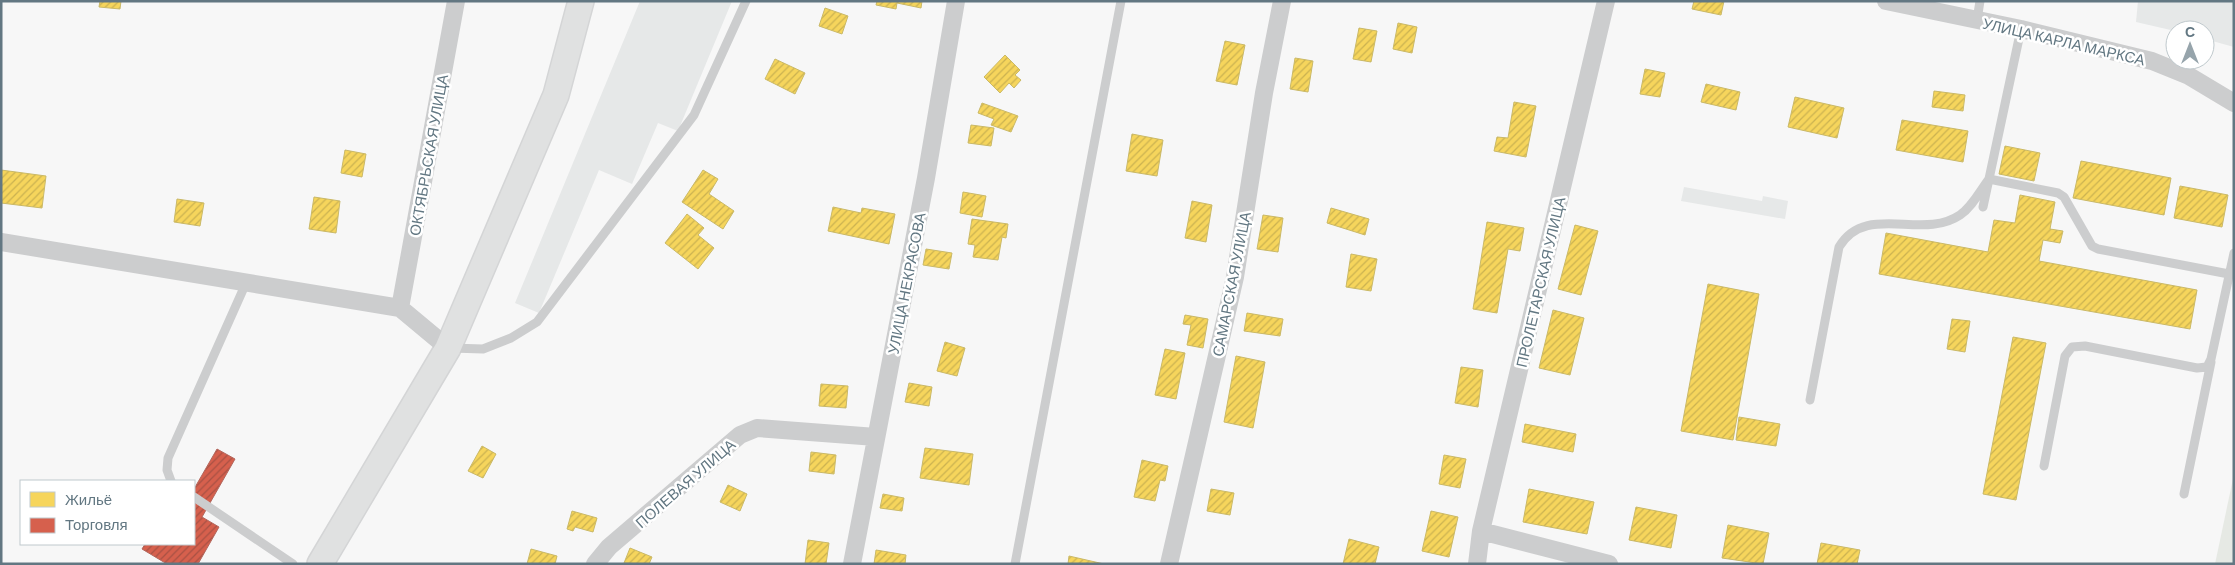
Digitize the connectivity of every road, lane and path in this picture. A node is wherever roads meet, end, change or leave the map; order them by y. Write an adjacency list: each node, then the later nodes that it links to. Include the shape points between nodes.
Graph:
1 (456, 1): 19 (street, ОКТЯБРЬСКАЯ УЛИЦА)
2 (581, 1): 20 (street, via 556,95)
3 (746, 1): 20 (lane, via 694,115 537,322 511,338 483,349)
4 (956, 1): 23 (street, УЛИЦА НЕКРАСОВА)
5 (1122, 1): 33 (lane)
6 (1282, 1): 34 (street, САМАРСКАЯ УЛИЦА, via 1235,277)
7 (1606, 1): 28 (street, ПРОЛЕТАРСКАЯ УЛИЦА)
8 (1886, 1): 10 (street, УЛИЦА КАРЛА МАРКСА)
9 (1980, 1): 10 (lane)
10 (1977, 20): 11 (street, УЛИЦА КАРЛА МАРКСА)
11 (2021, 29): 12 (street, УЛИЦА КАРЛА МАРКСА, via 2171,67); 13 (lane)
12 (2234, 103)
13 (1989, 180): 14 (lane); 17 (lane, via 2058,193 2064,197 2092,246 2098,250); 22 (lane, via 1967,209 1948,221 1868,225 1845,236 1839,247)
14 (1983, 207)
15 (1, 242): 18 (street)
16 (2234, 253): 17 (lane)
17 (2229, 274): 21 (lane)
18 (246, 283): 19 (street); 25 (lane, via 168,458 166,470)
19 (400, 308): 20 (street)
20 (448, 348): 30 (street)
21 (2211, 359): 24 (lane, via 2207,367 2197,368 2085,346 2072,347 2064,356); 26 (lane)
22 (1810, 400)
23 (876, 437): 31 (street, ПОЛЕВАЯ УЛИЦА, via 757,428 740,435 609,547); 32 (street, УЛИЦА НЕКРАСОВА)
24 (2044, 466)
25 (171, 480)
26 (2184, 494)
27 (195, 498): 29 (lane)
28 (1481, 531): 35 (street, ПРОЛЕТАРСКАЯ УЛИЦА); 36 (street)
29 (293, 564)
30 (320, 564)
31 (595, 564)
32 (852, 564)
33 (1015, 564)
34 (1169, 564)
35 (1477, 564)
36 (1610, 564)

